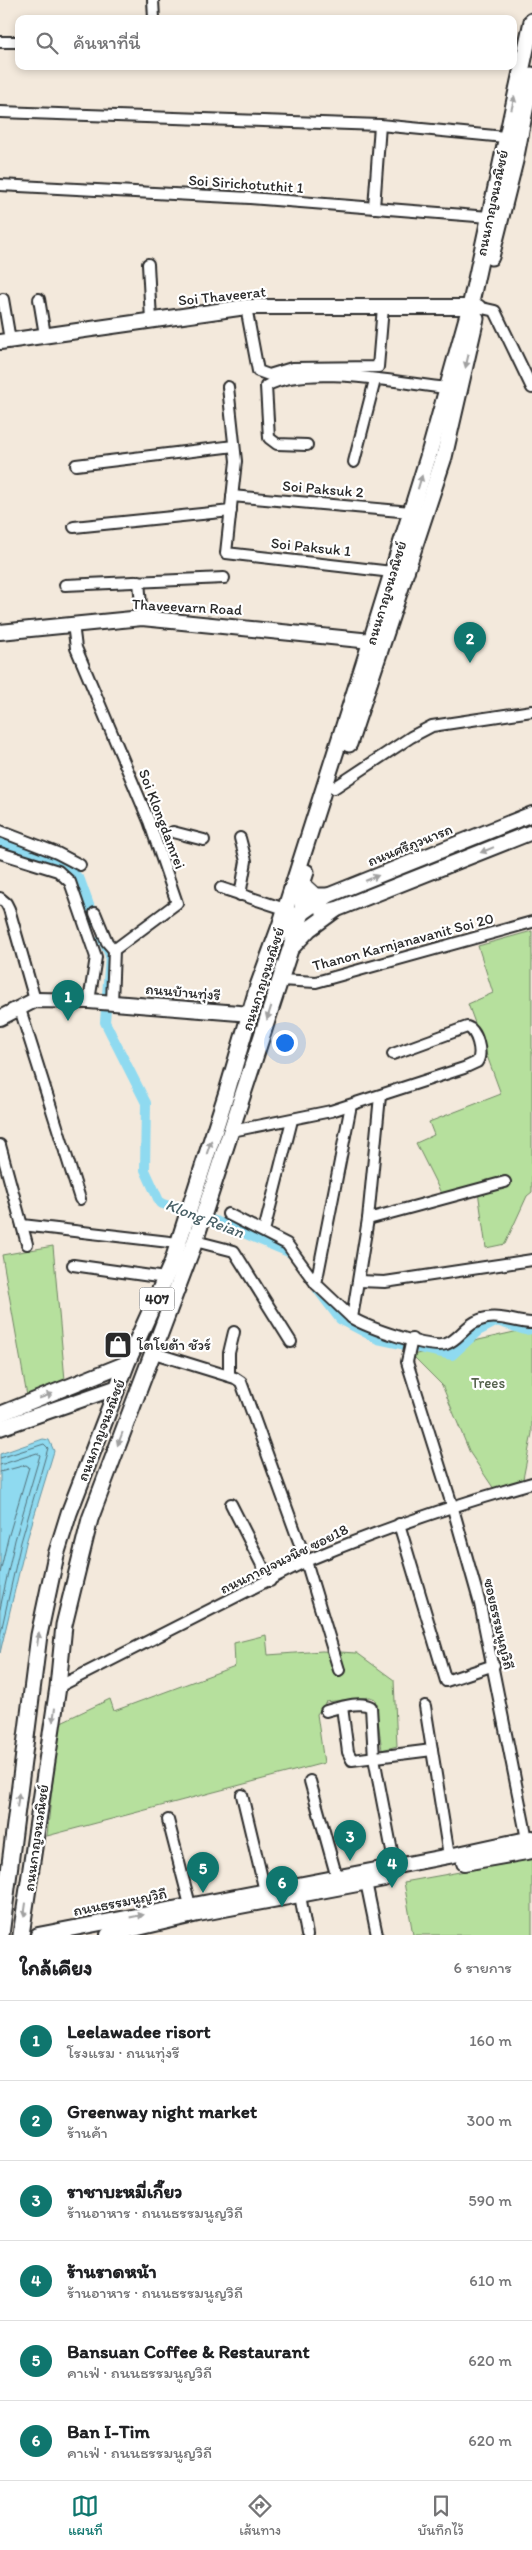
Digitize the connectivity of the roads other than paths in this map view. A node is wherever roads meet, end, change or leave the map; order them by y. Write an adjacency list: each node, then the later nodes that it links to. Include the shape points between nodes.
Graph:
1 (153, 0): 2 (street)
2 (154, 15)
3 (532, 21): 6 (main road, ถนนกาญจนวณิชย์)
4 (0, 42): 5 (street)
5 (15, 42)
6 (518, 57)
7 (516, 70): 11 (main road, ถนนกาญจนวณิชย์, one-way to 7)
8 (532, 75): 20 (main road, ถนนกาญจนวณิชย์, via 515,161)
9 (0, 112): 10 (street)
10 (380, 125): 11 (street); 13 (street)
11 (505, 137): 14 (main road, ถนนกาญจนวณิชย์)
12 (0, 185): 13 (street, Soi Sirichotuthit 1)
13 (374, 208): 14 (street, Soi Sirichotuthit 1)
14 (490, 217): 20 (main road, ถนนกาญจนวณิชย์)
15 (148, 264): 21 (street)
16 (3, 299): 23 (street)
17 (39, 300): 22 (street)
18 (246, 307): 19 (street, Soi Thaveerat); 19 (street, via 258,371 269,375 292,368 378,367); 21 (street, Soi Thaveerat)
19 (382, 307): 20 (street, Soi Thaveerat)
20 (474, 307): 26 (main road, ถนนกาญจนวณิชย์); 27 (street, via 495,311); 45 (main road, ถนนกาญจนวณิชย์, one-way to 45, via 444,457)
21 (150, 320): 22 (street, Soi Thaveerat)
22 (45, 335): 23 (street, Soi Thaveerat)
23 (5, 341)
24 (375, 380): 26 (street); 29 (street, via 292,376 266,386 269,438 277,444); 30 (street)
25 (228, 387): 28 (street)
26 (447, 388): 34 (main road, ถนนกาญจนวณิชย์, one-way to 26)
27 (532, 388)
28 (234, 446): 31 (street); 32 (street, via 236,461)
29 (307, 446)
30 (354, 462)
31 (76, 465)
32 (232, 496): 33 (street); 34 (street, Soi Paksuk 2)
33 (231, 511): 35 (street); 36 (street, Soi Paksuk 1, via 226,553)
34 (411, 512): 36 (main road, ถนนกาญจนวณิชย์)
35 (74, 527)
36 (392, 572): 43 (main road, ถนนกาญจนวณิชย์)
37 (224, 578): 38 (street)
38 (139, 581): 39 (street); 40 (street)
39 (65, 585)
40 (142, 618): 41 (street, Thaveevarn Road); 43 (street, Thaveevarn Road)
41 (73, 624): 42 (street, Thaveevarn Road); 65 (street, Soi Klongdamrei, via 76,648 149,821 177,903)
42 (0, 632)
43 (372, 641): 54 (main road, ถนนกาญจนวณิชย์)
44 (532, 711): 45 (street, via 432,726)
45 (334, 788): 54 (main road, ถนนกาญจนวณิชย์)
46 (532, 814): 57 (street, ถนนศรีภูวนารถ, one-way to 46)
47 (0, 831): 53 (street)
48 (173, 832): 51 (street)
49 (532, 832): 60 (street, one-way to 60)
50 (240, 838): 56 (street, via 246,862)
51 (204, 840)
52 (0, 853): 69 (street, via 58,872 70,882 96,957)
53 (80, 865)
54 (299, 881): 57 (main road, via 315,896); 59 (main road, ถนนกาญจนวณิชย์); 62 (main road, ถนนกาญจนวณิชย์)
55 (221, 888): 56 (street)
56 (240, 895): 59 (street)
57 (327, 896): 62 (street, ถนนศรีภูวนารถ)
58 (0, 898): 68 (street, via 9,908)
59 (285, 910): 62 (street); 64 (main road, ถนนกาญจนวณิชย์)
60 (335, 910): 62 (street); 66 (main road, via 309,929)
61 (95, 913): 65 (street, via 107,942)
62 (302, 913): 64 (street, ถนนศรีภูวนารถ); 66 (main road, ถนนกาญจนวณิชย์)
63 (532, 922): 67 (street, Thanon Karnjanavanit Soi 20, via 316,982)
64 (275, 941): 71 (main road, ถนนกาญจนวณิชย์)
65 (114, 950): 69 (street)
66 (290, 950): 67 (main road, ถนนกาญจนวณิชย์)
67 (280, 980): 77 (main road, ถนนกาญจนวณิชย์, one-way to 77)
68 (35, 1000): 69 (street, ถนนบ้านทุ่งรี); 70 (street)
69 (100, 1002): 71 (street, ถนนบ้านทุ่งรี)
70 (20, 1009): 72 (street); 80 (street)
71 (250, 1014): 85 (main road, ถนนกาญจนวณิชย์, one-way to 71, via 194,1194)
72 (0, 1018)
73 (393, 1054): 74 (street, via 467,1027 472,1030 480,1053 479,1060 472,1065)
74 (380, 1096): 75 (street); 82 (street)
75 (351, 1105): 76 (street); 91 (street)
76 (292, 1120): 77 (street); 84 (street)
77 (232, 1131): 85 (main road, ถนนกาญจนวณิชย์, via 209,1198)
78 (0, 1145): 83 (street)
79 (505, 1182): 82 (street)
80 (80, 1199)
81 (228, 1214): 84 (street)
82 (368, 1219): 90 (street)
83 (22, 1224): 85 (street); 86 (street)
84 (264, 1231): 91 (street, via 290,1247)
85 (188, 1238): 89 (main road, ถนนกาญจนวณิชย์ / 407); 96 (street, via 234,1251); 97 (main road, ถนนกาญจนวณิชย์ / 407)
86 (27, 1244)
87 (532, 1260): 90 (street, via 385,1282)
88 (73, 1264): 89 (street)
89 (165, 1278): 98 (main road, ถนนกาญจนวณิชย์ / 407)
90 (359, 1281): 92 (street)
91 (316, 1284): 92 (street)
92 (352, 1318): 95 (street)
93 (532, 1323): 95 (street, via 488,1318 470,1324 446,1344)
94 (234, 1332): 100 (street)
95 (412, 1341): 107 (street, ซอยธรรมนูญวิถี, via 407,1362)
96 (291, 1342)
97 (154, 1353): 99 (main road, ถนนกาญจนวณิชย์ / 407); 100 (street)
98 (127, 1364): 99 (main road); 101 (main road, ถนนกาญจนวณิชย์ / 407); 103 (street, one-way to 98)
99 (147, 1370): 102 (main road, ถนนกาญจนวณิชย์ / 407)
100 (229, 1376): 109 (street, via 242,1384)
101 (118, 1388): 102 (main road); 104 (street); 130 (main road, ถนนกาญจนวณิชย์, one-way to 101, via 46,1596 69,1513)
102 (138, 1394): 113 (main road, ถนนกาญจนวณิชย์, one-way to 113, via 90,1519 64,1625)
103 (0, 1414)
104 (0, 1428)
105 (532, 1483): 107 (street, ถนนกาญจนวนิช ซอย18)
106 (231, 1504): 110 (street)
107 (452, 1505): 108 (street, ถนนกาญจนวนิช ซอย18); 111 (street, ซอยธรรมนูญวิถี)
108 (399, 1524): 109 (street, ถนนกาญจนวนิช ซอย18); 111 (street, via 446,1681)
109 (306, 1562): 110 (street, ถนนกาญจนวนิช ซอย18); 112 (street)
110 (270, 1581): 113 (street, ถนนกาญจนวนิช ซอย18)
111 (494, 1665): 122 (street, ซอยธรรมนูญวิถี)
112 (339, 1670)
113 (58, 1687): 131 (main road, ถนนกาญจนวณิชย์, one-way to 131)
114 (425, 1706): 117 (street)
115 (342, 1707): 116 (street); 118 (street, via 350,1758); 118 (street, via 371,1707)
116 (326, 1711)
117 (432, 1750): 118 (street); 123 (street)
118 (374, 1758): 124 (street)
119 (310, 1781): 125 (street)
120 (242, 1795): 127 (street)
121 (168, 1820): 129 (street)
122 (530, 1842): 123 (street, ถนนธรรมนูญวิถี); 126 (street, ถนนธรรมนูญวิถี)
123 (450, 1856): 124 (street, ถนนธรรมนูญวิถี)
124 (395, 1867): 125 (street, ถนนธรรมนูญวิถี)
125 (337, 1878): 127 (street, ถนนธรรมนูญวิถี)
126 (366, 1882): 128 (street, ถนนธรรมนูญวิถี); 135 (street)
127 (265, 1892): 129 (street, ถนนธรรมนูญวิถี)
128 (300, 1895): 133 (street, ถนนธรรมนูญวิถี); 134 (street)
129 (190, 1905): 132 (street, ถนนธรรมนูญวิถี, one-way to 129)
130 (1, 1935)
131 (21, 1935)
132 (38, 1935)
133 (108, 1935)
134 (307, 1935)
135 (377, 1935)

